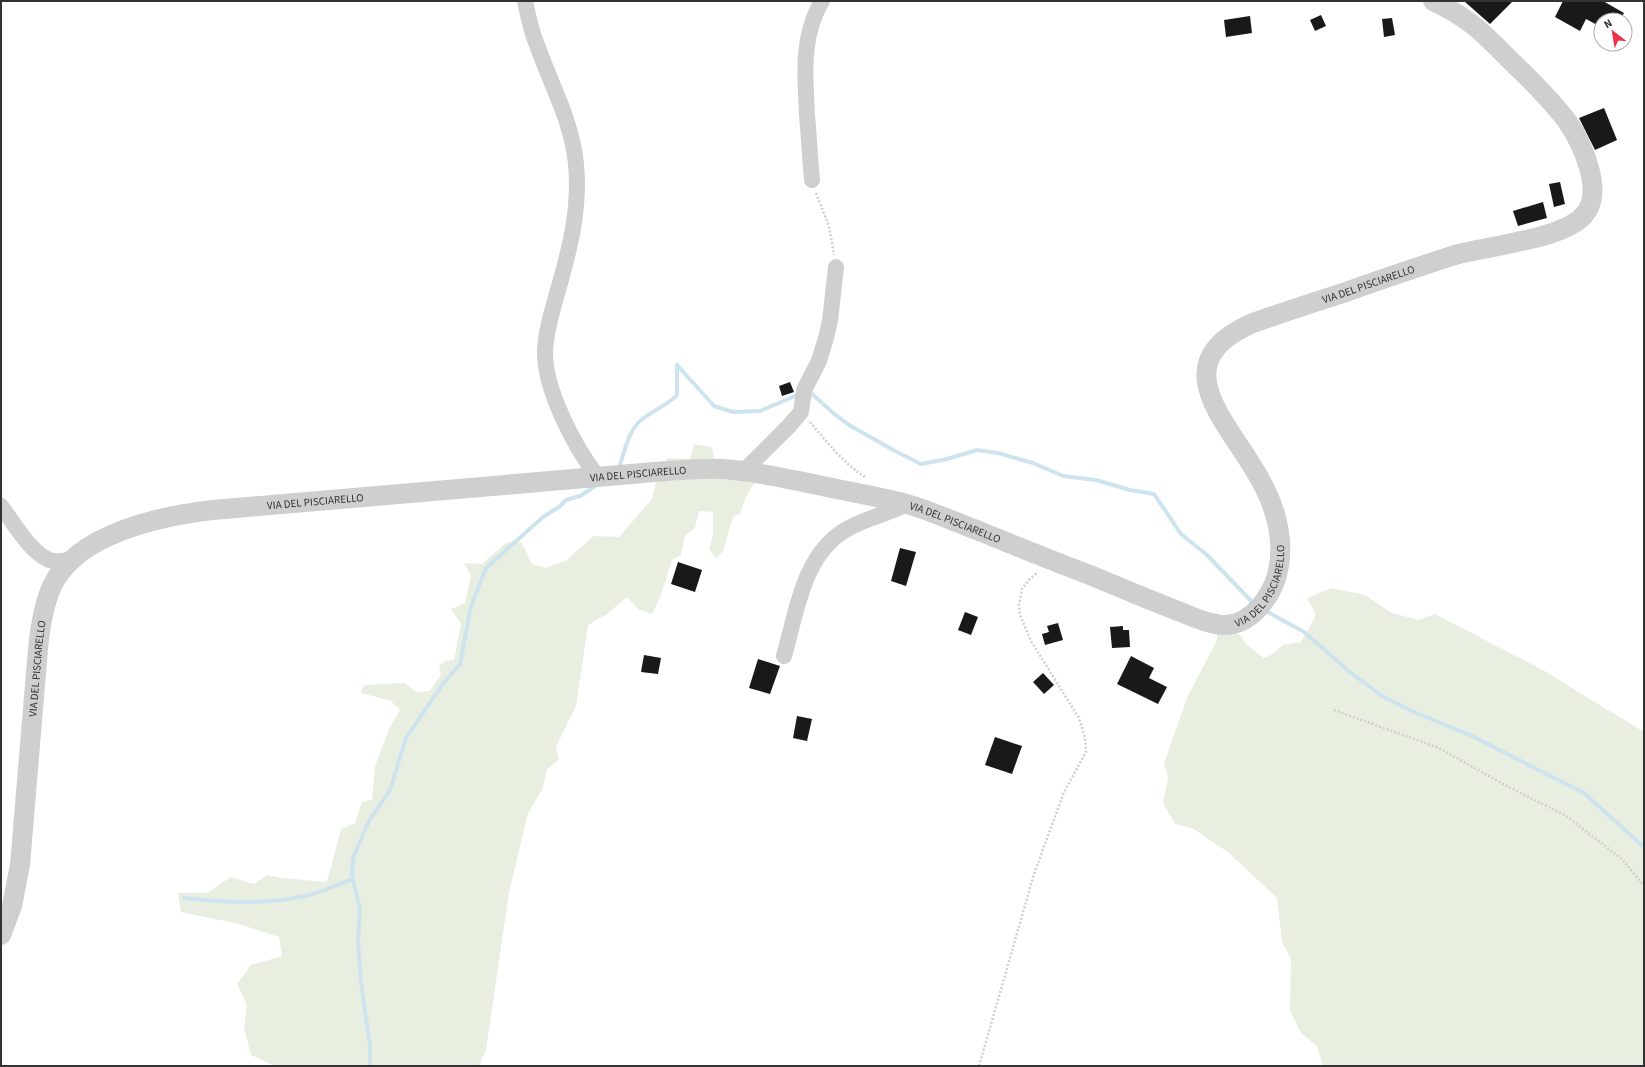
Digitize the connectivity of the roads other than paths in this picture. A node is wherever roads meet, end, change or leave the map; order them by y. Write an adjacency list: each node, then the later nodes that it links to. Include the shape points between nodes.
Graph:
1 (525, 1): 7 (street, via 536,44 568,123 574,146 577,176 574,229 548,329 546,369 571,434)
2 (822, 1): 4 (street, via 811,27 805,59)
3 (1433, 1): 8 (street, VIA DEL PISCIARELLO, via 1465,18 1483,32 1563,117 1580,143 1588,163 1591,204 1581,218 1564,229 1456,255 1258,321 1232,334 1217,348 1207,372 1211,398 1223,423 1258,475 1277,524 1279,566 1273,585 1261,605 1244,619 1234,623 1214,623 1164,606)
4 (812, 180)
5 (836, 267): 6 (street, via 826,338 804,390 801,412)
6 (744, 471): 7 (street, VIA DEL PISCIARELLO, via 699,469); 8 (street, VIA DEL PISCIARELLO)
7 (598, 477): 10 (street, VIA DEL PISCIARELLO, via 182,514 151,520 126,529 101,540)
8 (907, 504): 11 (street, via 851,527 821,550 804,584)
9 (1, 506): 10 (street, via 29,544 41,555 55,561)
10 (72, 560): 12 (street, VIA DEL PISCIARELLO, via 60,572 52,586 43,616 20,865 12,906)
11 (784, 656)
12 (1, 935)

